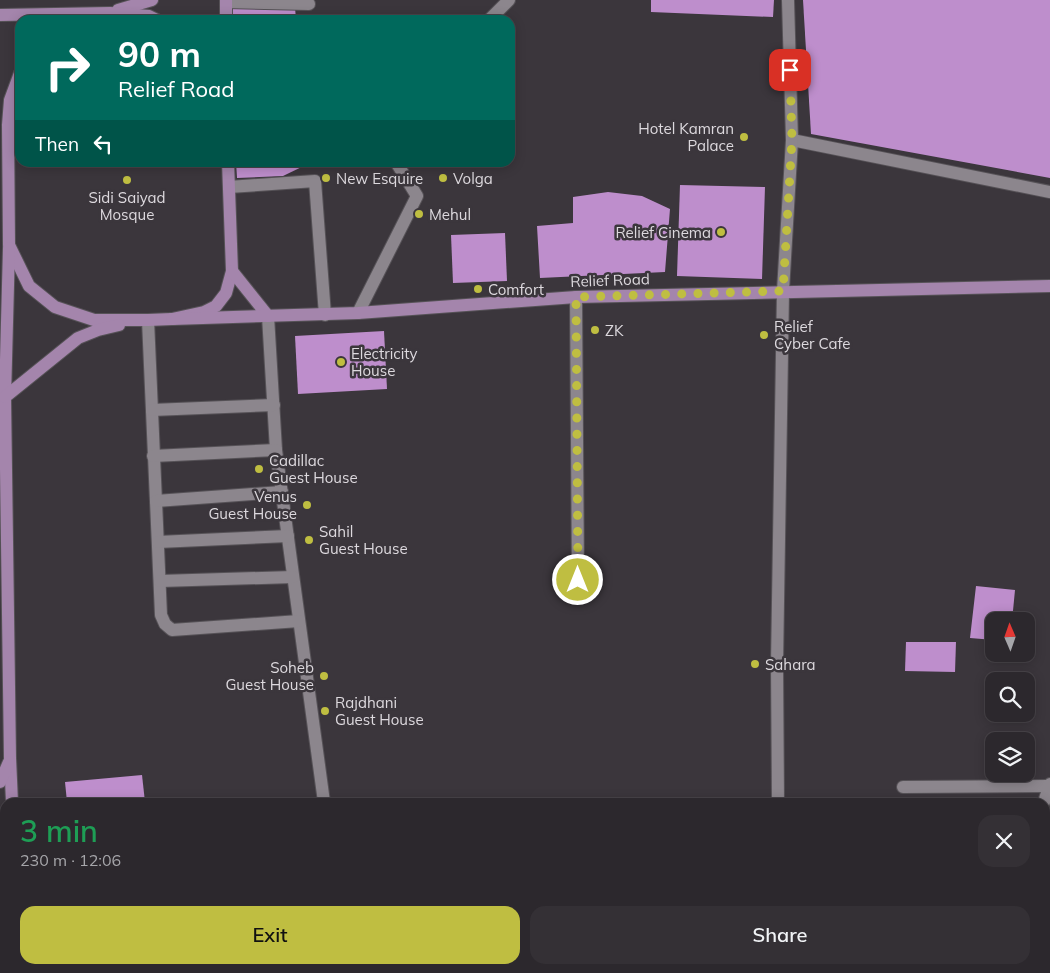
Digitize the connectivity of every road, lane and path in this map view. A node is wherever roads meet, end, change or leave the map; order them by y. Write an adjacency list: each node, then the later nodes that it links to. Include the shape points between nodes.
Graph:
1 (152, 0): 6 (main road)
2 (509, 0): 11 (street)
3 (788, 0): 15 (street)
4 (226, 1): 5 (street); 10 (main road)
5 (309, 4)
6 (110, 13): 7 (main road); 8 (main road); 9 (main road)
7 (0, 15)
8 (101, 15)
9 (136, 15)
10 (226, 15)
11 (493, 15)
12 (15, 86): 14 (main road, via 10,100)
13 (0, 107): 14 (main road)
14 (8, 125): 20 (main road)
15 (792, 140): 19 (street); 23 (street)
16 (228, 167): 18 (main road)
17 (399, 167): 25 (street, via 417,196)
18 (229, 187): 21 (main road); 26 (street, via 315,181)
19 (1050, 192)
20 (9, 246): 29 (main road, via 29,286 55,307 94,320); 30 (main road)
21 (232, 271): 27 (main road); 28 (main road, via 226,293 216,306)
22 (1050, 286): 23 (main road, Relief Road)
23 (783, 291): 24 (main road, Relief Road); 49 (street)
24 (576, 297): 25 (main road, Relief Road); 40 (street)
25 (358, 313): 26 (main road, Relief Road)
26 (325, 314): 27 (main road, Relief Road)
27 (268, 316): 28 (main road, Relief Road); 31 (street)
28 (172, 319): 29 (main road)
29 (148, 320): 30 (main road, via 98,330 78,338); 32 (street)
30 (5, 397): 43 (main road)
31 (274, 406): 32 (street); 33 (street)
32 (152, 410): 34 (street)
33 (276, 450): 34 (street); 35 (street)
34 (153, 456): 36 (street)
35 (282, 492): 36 (street); 37 (street)
36 (156, 501): 38 (street)
37 (288, 536): 38 (street); 39 (street)
38 (158, 542): 41 (street)
39 (293, 577): 41 (street); 42 (street)
40 (578, 580)
41 (160, 581): 42 (street, via 162,616 172,630)
42 (299, 621): 48 (street)
43 (10, 758): 44 (main road); 47 (main road)
44 (0, 782)
45 (1050, 785): 46 (street); 50 (street)
46 (903, 787)
47 (12, 798)
48 (323, 798)
49 (778, 798)
50 (1045, 798)

